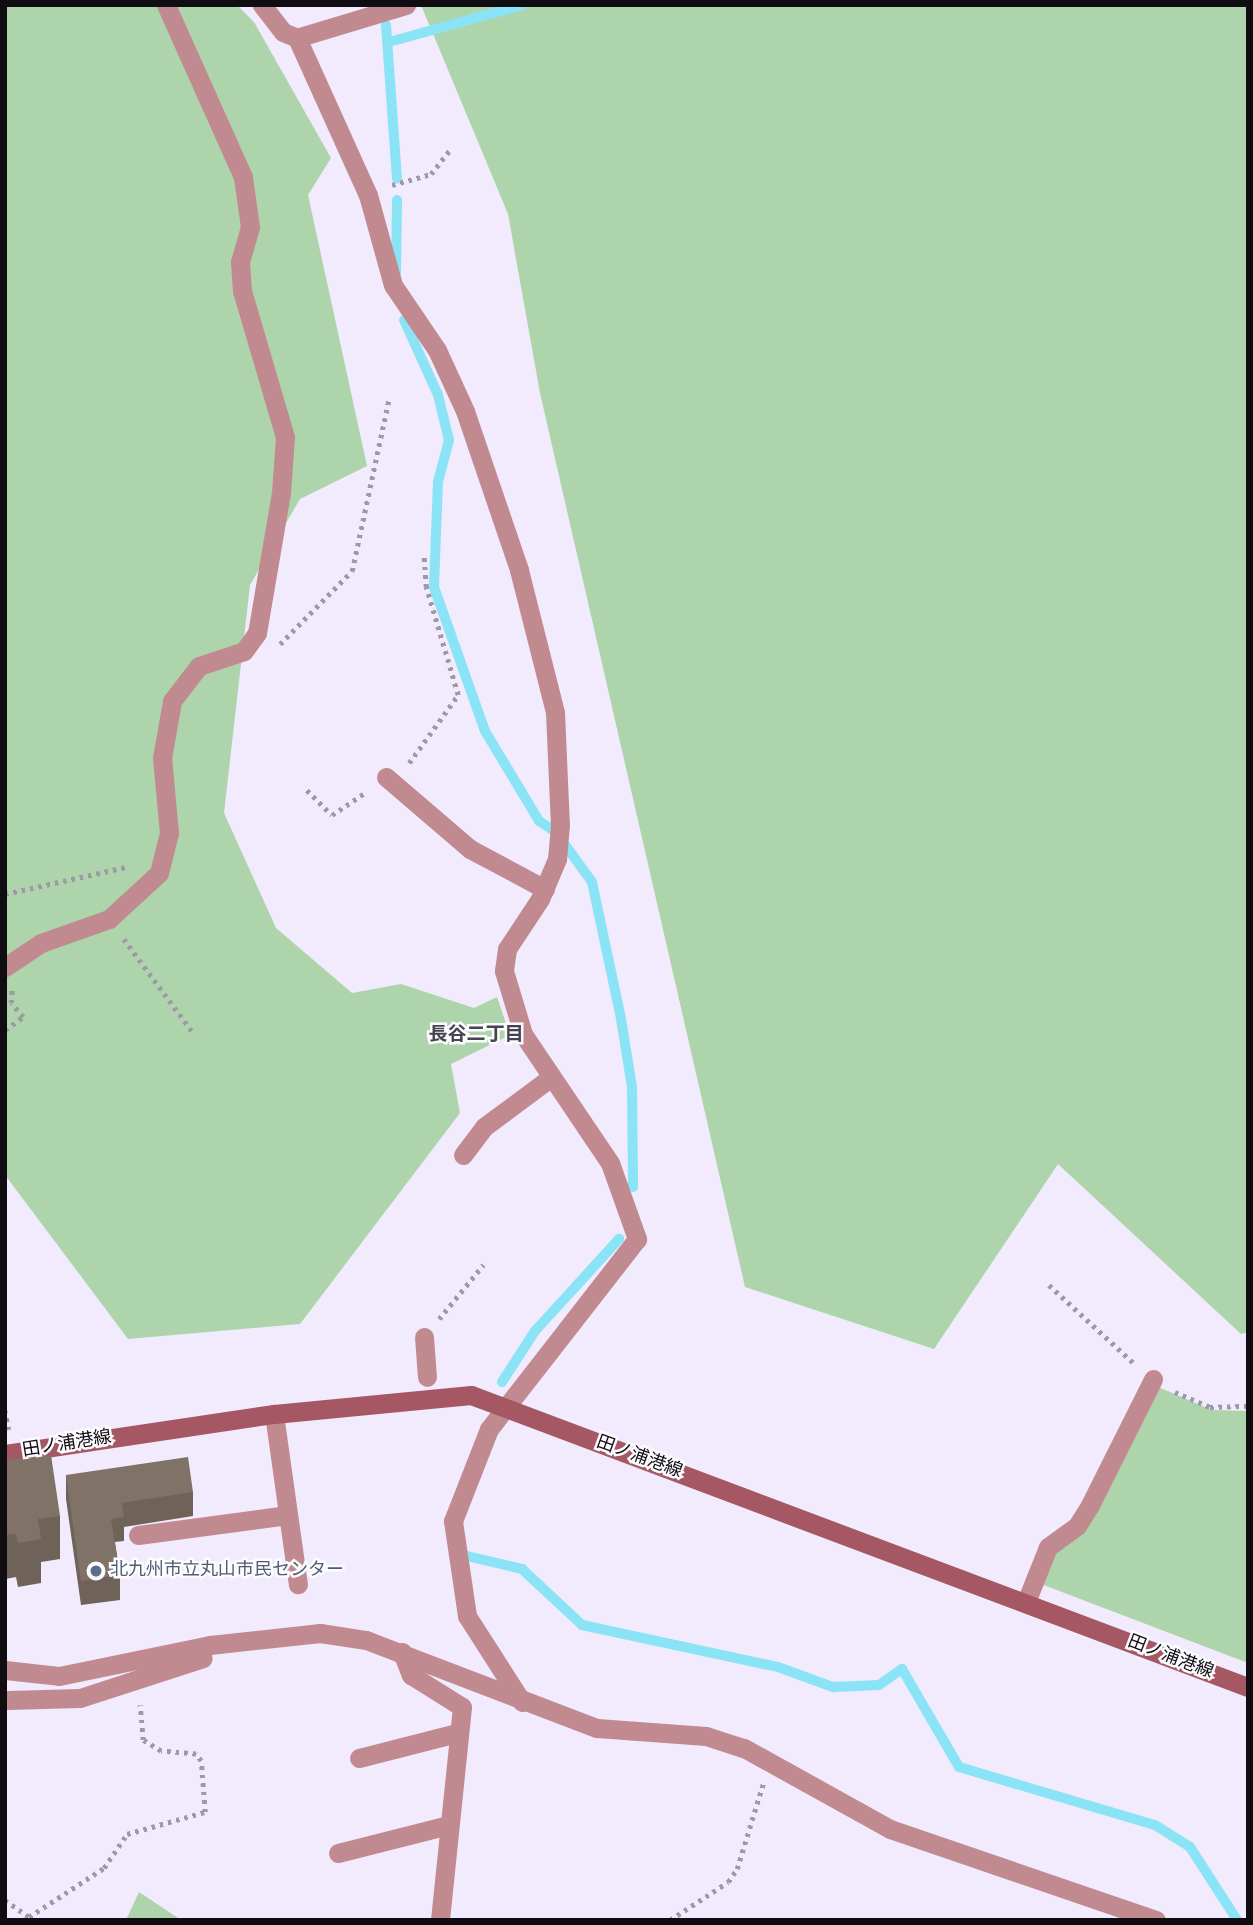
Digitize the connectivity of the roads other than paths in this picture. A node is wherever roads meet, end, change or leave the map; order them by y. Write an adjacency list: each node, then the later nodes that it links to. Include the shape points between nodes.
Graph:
1 (166, 5): 7 (street, via 243,177 250,227 240,262 246,323 285,436 261,612 244,651 199,666 172,701 164,728 169,833 161,869 148,889 109,919 41,943)
2 (262, 5): 4 (street, via 283,33)
3 (406, 5): 4 (street)
4 (297, 38): 6 (street, via 368,195 388,274 437,351 484,459 547,671 559,745 560,825)
5 (390, 780): 6 (street, via 470,849)
6 (545, 889): 8 (street, via 507,949 504,971 523,1034)
7 (5, 967)
8 (550, 1077): 9 (street, via 484,1127); 13 (street, via 610,1163 637,1239)
9 (463, 1155)
10 (424, 1337): 11 (street)
11 (427, 1377)
12 (1153, 1379): 19 (street, via 1077,1526 1048,1547)
13 (502, 1409): 14 (main road, 田ノ浦港線, via 471,1395); 19 (main road, 田ノ浦港線); 25 (street, via 464,1484 453,1521 467,1616)
14 (274, 1414): 15 (main road, 田ノ浦港線); 16 (street)
15 (5, 1454)
16 (288, 1516): 17 (street); 18 (street)
17 (138, 1535)
18 (298, 1584)
19 (1026, 1602): 23 (main road, 田ノ浦港線)
20 (209, 1645): 21 (street, via 320,1633); 22 (street, via 59,1676); 24 (street, via 208,1656 80,1698)
21 (402, 1652): 25 (street); 26 (street, via 411,1675 462,1707)
22 (5, 1670)
23 (1248, 1687)
24 (8, 1700)
25 (522, 1702): 31 (street, via 597,1728 706,1737 772,1765 890,1829)
26 (457, 1732): 27 (street); 28 (street)
27 (359, 1758)
28 (449, 1825): 29 (street); 30 (street)
29 (338, 1853)
30 (440, 1920)
31 (1157, 1920)

